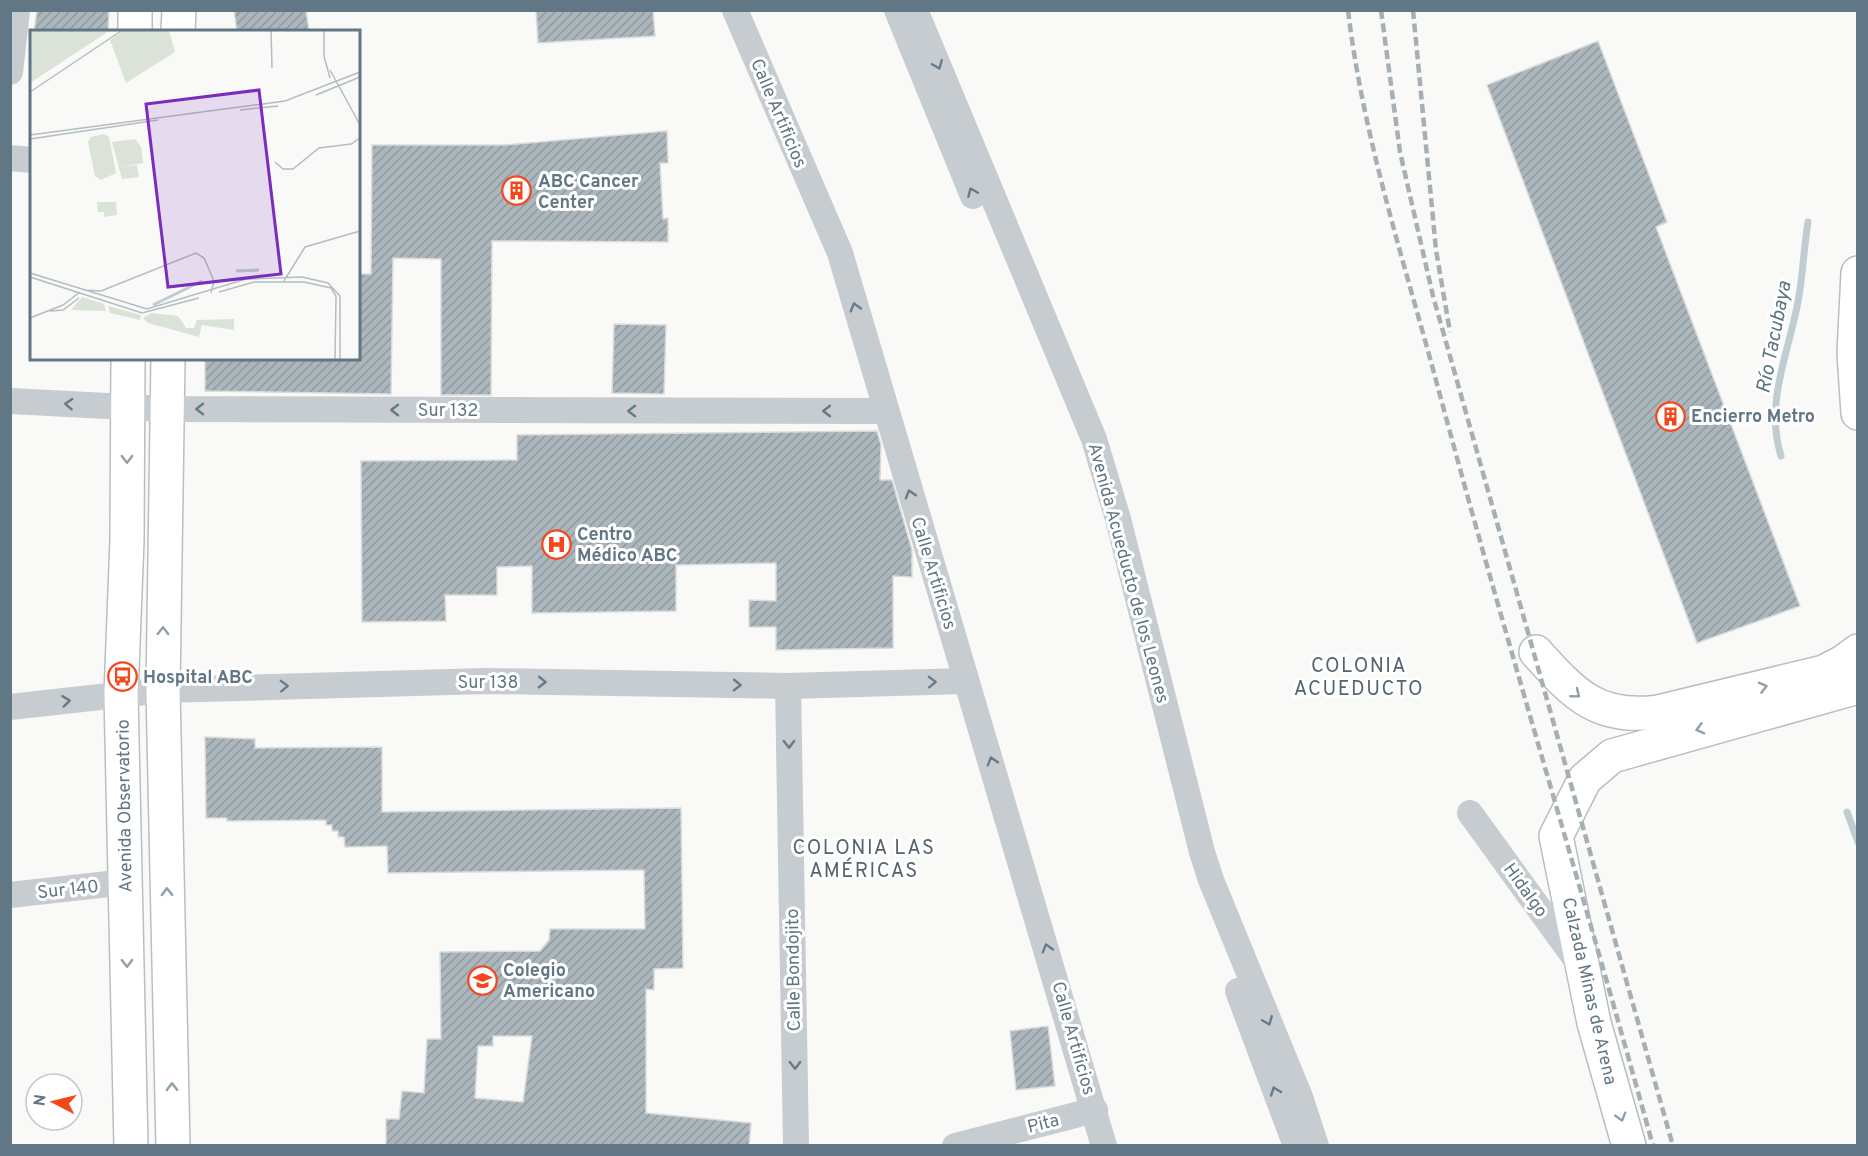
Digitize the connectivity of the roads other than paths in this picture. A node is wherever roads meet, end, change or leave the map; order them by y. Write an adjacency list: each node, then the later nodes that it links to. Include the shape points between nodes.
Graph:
1 (17, 10): 9 (street)
2 (135, 10): 7 (main road)
3 (179, 10): 8 (main road)
4 (735, 10): 18 (street, Calle Artificios, one-way to 4, via 840,253)
5 (897, 10): 38 (street, Avenida Acueducto de los Leones, one-way to 5, via 1185,847 1079,443)
6 (915, 10): 39 (street, Avenida Acueducto de los Leones, one-way to 39, via 1094,439 1202,852)
7 (135, 30)
8 (178, 30)
9 (10, 72)
10 (10, 158): 11 (street)
11 (30, 160)
12 (1857, 273): 19 (main road)
13 (128, 360): 16 (main road, Avenida Observatorio)
14 (168, 360): 17 (main road)
15 (10, 401): 16 (street, Sur 132, one-way to 15)
16 (128, 407): 17 (street, Sur 132); 26 (main road, Avenida Observatorio, one-way to 26)
17 (166, 409): 18 (street, Sur 132, one-way to 17); 25 (main road, one-way to 17)
18 (885, 411): 22 (street, Calle Artificios, one-way to 18)
19 (1857, 413)
20 (1857, 651): 21 (main road, one-way to 20, via 1571,692 1586,702 1635,715 1824,672)
21 (1536, 652)
22 (966, 681): 23 (street, Sur 138, one-way to 22); 32 (street, Calle Artificios, one-way to 22)
23 (788, 686): 25 (street, Sur 138, one-way to 23, via 487,681); 35 (street, Calle Bondojito, one-way to 35)
24 (1857, 687): 31 (main road, Calzada Minas de Arena, one-way to 31, via 1612,756 1585,779 1556,836)
25 (163, 690): 26 (street, Sur 138); 34 (main road, one-way to 25)
26 (122, 694): 27 (street, Sur 138, one-way to 26); 29 (main road, Avenida Observatorio)
27 (10, 707)
28 (1470, 813): 31 (street, Hidalgo)
29 (126, 882): 30 (street, Sur 140); 33 (main road, Avenida Observatorio, one-way to 33)
30 (10, 895)
31 (1582, 968): 40 (main road, Calzada Minas de Arena, one-way to 40)
32 (1095, 1110): 36 (street, Pita); 37 (street, Calle Artificios)
33 (131, 1146)
34 (173, 1146)
35 (796, 1146)
36 (956, 1146)
37 (1104, 1146)
38 (1296, 1146)
39 (1316, 1146)
40 (1629, 1146)

